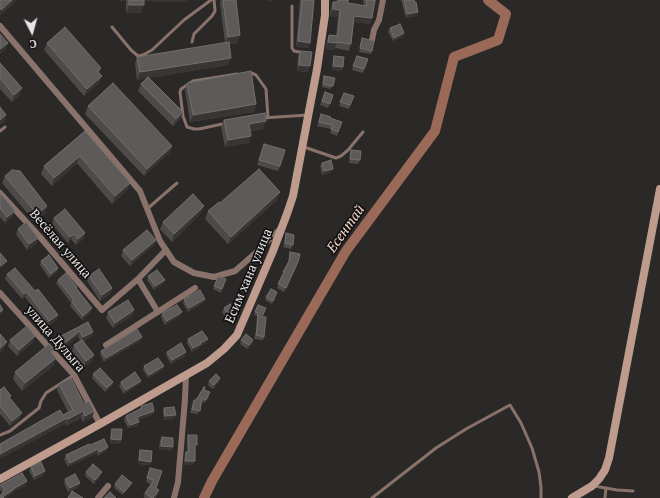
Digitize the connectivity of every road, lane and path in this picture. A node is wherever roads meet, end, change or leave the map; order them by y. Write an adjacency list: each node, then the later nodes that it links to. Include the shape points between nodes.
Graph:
1 (210, 0): 7 (lane, via 143,55 138,56 131,50)
2 (214, 0): 9 (lane, via 215,11 194,34)
3 (325, 0): 11 (street, Есим хана улица, via 325,15 316,54)
4 (383, 0): 8 (street)
5 (292, 6): 10 (lane, via 292,48 294,51)
6 (0, 26): 22 (street, via 140,191)
7 (112, 27)
8 (372, 40)
9 (192, 42)
10 (305, 53)
11 (308, 115): 12 (lane); 18 (street, Есим хана улица)
12 (268, 117): 13 (lane); 14 (lane, via 266,89 256,75 251,73 193,81 181,89 183,116 187,127 194,129)
13 (257, 118)
14 (233, 122)
15 (5, 127): 16 (lane)
16 (0, 131)
17 (363, 132): 18 (lane, via 348,150 336,158)
18 (302, 147): 23 (street, Есим хана улица, via 293,196)
19 (176, 183): 22 (lane)
20 (660, 192): 36 (street, via 609,458 605,470)
21 (0, 193): 25 (street, Весёлая улица, via 102,310)
22 (147, 209): 24 (street)
23 (282, 227): 24 (street, via 235,270 214,276 194,273 174,262); 31 (street, Есим хана улица, via 237,335 207,363)
24 (166, 250): 25 (street)
25 (138, 279): 28 (street)
26 (195, 288): 28 (street)
27 (0, 293): 30 (street, улица Дулыга)
28 (158, 312): 29 (street)
29 (106, 344)
30 (74, 375): 32 (street, улица Дулыга); 33 (lane, via 46,394 39,408 10,431)
31 (186, 375): 32 (street, Есим хана улица); 40 (street, via 178,482)
32 (100, 424): 34 (street, Есим хана улица)
33 (0, 434)
34 (0, 479)
35 (108, 486): 39 (street)
36 (592, 486): 37 (lane); 43 (street)
37 (606, 488): 38 (lane); 44 (lane)
38 (633, 491)
39 (98, 498)
40 (174, 498)
41 (372, 498): 42 (lane, via 436,448 510,405 532,448 539,472)
42 (541, 498)
43 (572, 498)
44 (605, 498)

